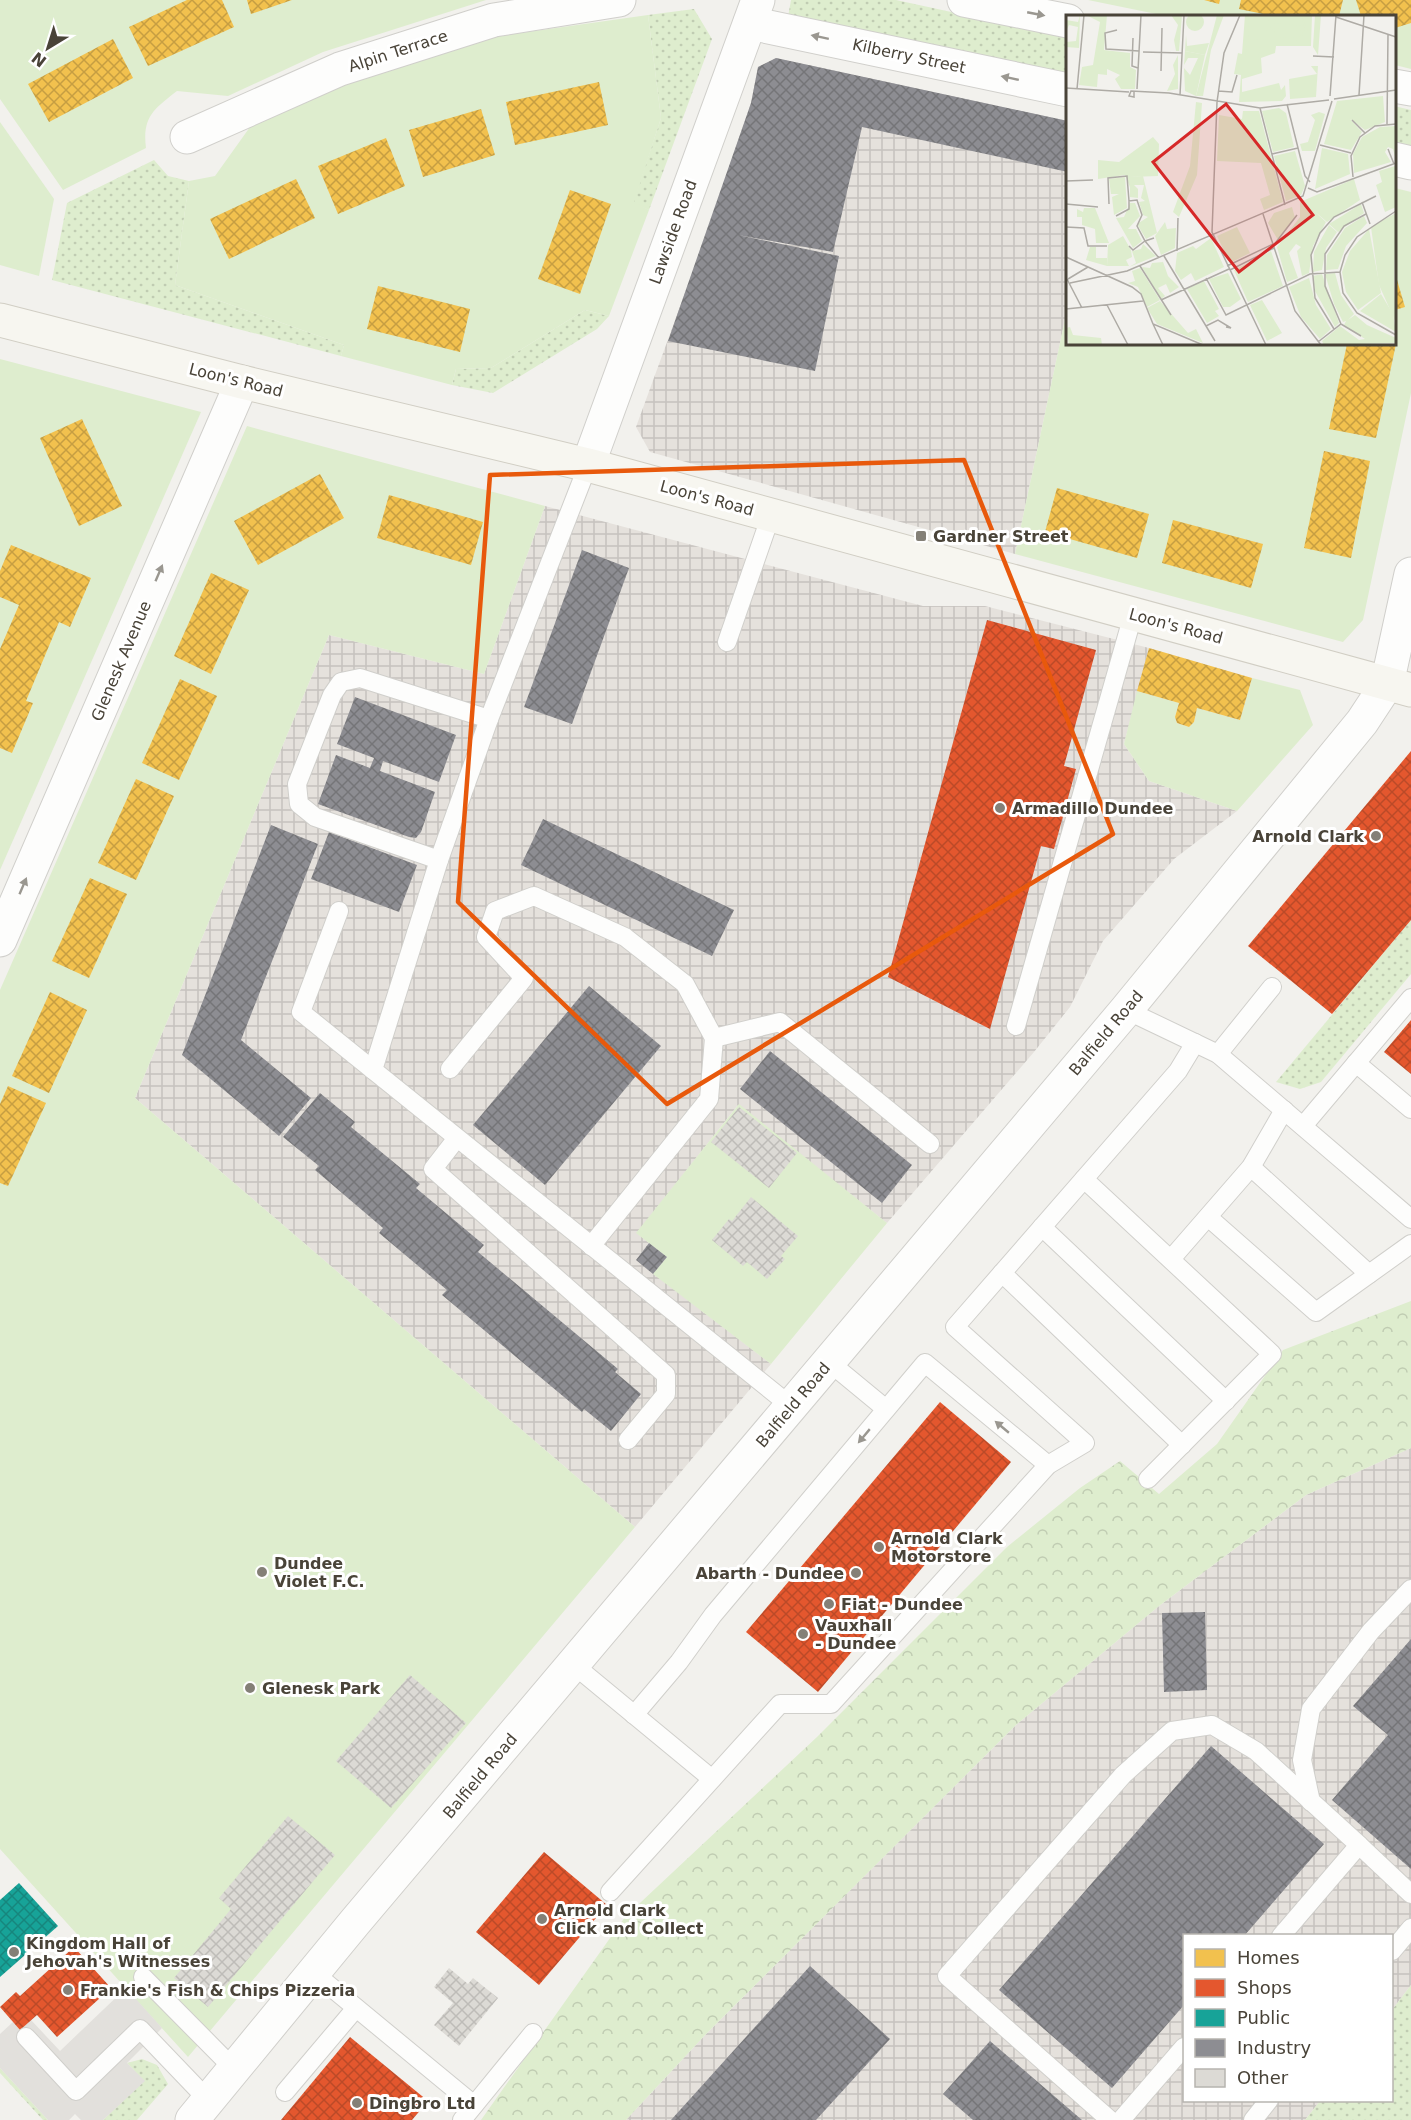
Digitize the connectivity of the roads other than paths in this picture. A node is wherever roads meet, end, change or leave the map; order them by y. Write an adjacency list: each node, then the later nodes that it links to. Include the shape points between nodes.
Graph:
1 (619, 0): 8 (street, Alpin Terrace, via 494,20 340,69)
2 (964, 0): 4 (street, one-way to 4)
3 (754, 11): 6 (street, Kilberry Street, one-way to 3); 13 (street, Lawside Road)
4 (1066, 21)
5 (1396, 86): 7 (street)
6 (1066, 89)
7 (1411, 89)
8 (187, 137)
9 (1396, 159): 10 (street)
10 (1411, 163)
11 (0, 320): 12 (street, Loon's Road)
12 (242, 382): 13 (street, Loon's Road); 22 (street, Glenesk Avenue, one-way to 12)
13 (588, 465): 14 (street, Loon's Road); 19 (lane)
14 (771, 515): 16 (street, Loon's Road); 17 (lane)
15 (1411, 574): 18 (street)
16 (1133, 615): 18 (street, Loon's Road); 26 (lane)
17 (727, 642)
18 (1399, 687): 25 (street, Balfield Road, via 1362,722)
19 (489, 719): 20 (lane); 20 (lane, via 360,678 341,682 332,695 297,784 299,804 315,817)
20 (439, 860): 32 (lane)
21 (339, 911): 32 (lane, via 301,1012)
22 (0, 940)
23 (1272, 987): 29 (lane)
24 (1411, 998): 30 (lane)
25 (1126, 1010): 28 (lane); 48 (street, Balfield Road)
26 (1016, 1026)
27 (714, 1038): 31 (lane, via 685,984 625,937 534,896 495,911 486,937 524,978); 37 (lane, via 780,1022); 44 (lane, via 709,1099)
28 (1196, 1043): 29 (lane); 39 (lane, via 1178,1071)
29 (1218, 1054): 34 (lane)
30 (1356, 1063): 33 (lane); 35 (lane)
31 (450, 1069)
32 (373, 1071): 36 (lane)
33 (1411, 1109)
34 (1284, 1110): 35 (lane); 38 (lane)
35 (1303, 1126): 41 (lane)
36 (457, 1138): 44 (lane); 52 (lane, via 433,1169 666,1375 666,1394)
37 (930, 1144)
38 (1251, 1167): 40 (lane); 47 (lane)
39 (1084, 1179): 42 (lane); 45 (lane)
40 (1208, 1217): 45 (lane); 47 (lane, via 1316,1312)
41 (1411, 1219)
42 (1042, 1227): 46 (lane); 49 (lane)
43 (1411, 1244): 47 (lane)
44 (591, 1246): 50 (lane)
45 (1171, 1259): 49 (lane, via 1272,1354)
46 (1002, 1273): 53 (lane); 54 (lane, via 955,1327 1086,1443)
47 (1369, 1274)
48 (829, 1362): 50 (street, Balfield Road); 51 (lane)
49 (1226, 1401): 53 (lane)
50 (792, 1407): 57 (street, Balfield Road)
51 (886, 1409): 54 (lane, one-way to 51, via 925,1363); 58 (lane, one-way to 58)
52 (628, 1440)
53 (1182, 1445): 55 (lane)
54 (1048, 1465): 59 (lane, via 831,1704 780,1704)
55 (1148, 1479)
56 (1411, 1589): 60 (lane, via 1371,1631 1311,1708 1302,1760)
57 (574, 1665): 58 (lane); 67 (street, Balfield Road)
58 (634, 1715): 59 (lane)
59 (712, 1779): 62 (lane)
60 (1311, 1802): 61 (lane); 80 (lane, via 1256,1751 1212,1725 1172,1731 1123,1775 947,1976)
61 (1359, 1845): 63 (lane); 65 (lane)
62 (610, 1892)
63 (1411, 1894)
64 (1411, 1928): 66 (lane)
65 (1282, 1934)
66 (1393, 1951)
67 (314, 1973): 69 (lane); 73 (street, Balfield Road)
68 (143, 1977): 73 (lane)
69 (356, 2008): 74 (lane); 76 (lane)
70 (533, 2033): 76 (lane)
71 (26, 2037): 77 (lane, via 76,2091 140,2029)
72 (1183, 2051): 78 (lane)
73 (234, 2069): 77 (street, Balfield Road)
74 (285, 2092)
75 (1267, 2102): 82 (lane)
76 (474, 2105): 79 (lane)
77 (200, 2110)
78 (1139, 2113): 81 (lane)
79 (462, 2120)
80 (1110, 2120)
81 (1121, 2120)
82 (1253, 2120)

